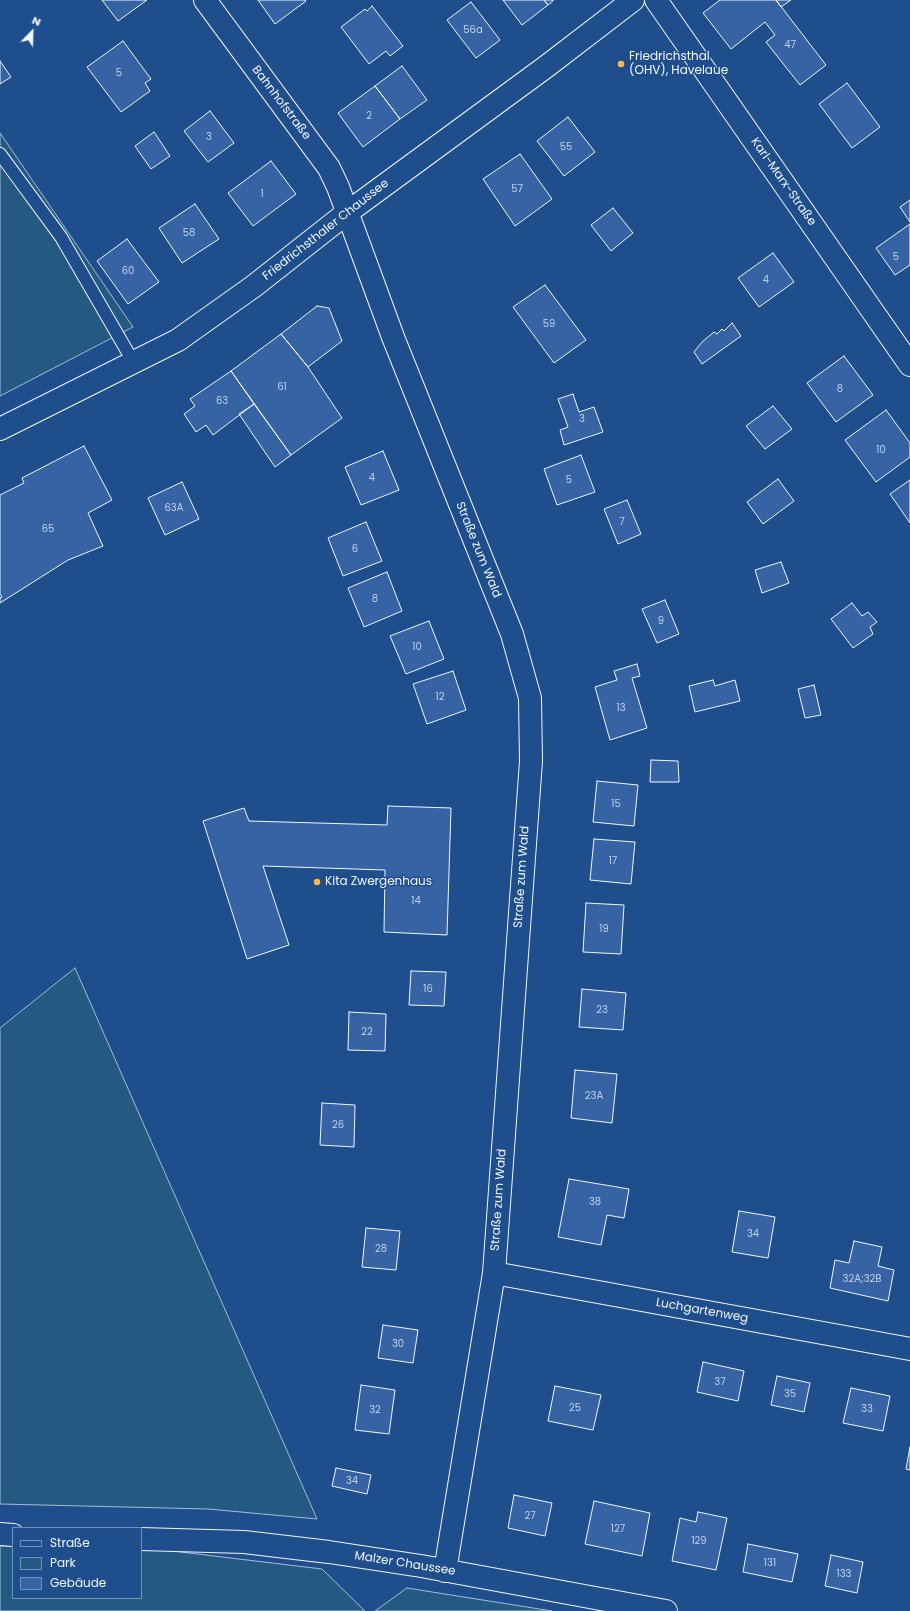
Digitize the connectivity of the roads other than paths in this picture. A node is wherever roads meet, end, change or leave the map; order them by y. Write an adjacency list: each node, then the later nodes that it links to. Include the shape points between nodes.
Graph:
1 (205, 0): 5 (street, Bahnhofstraße, via 330,168)
2 (633, 0): 5 (street, Friedrichsthaler Chaussee)
3 (656, 0): 7 (street, Karl-Marx-Straße)
4 (0, 154): 6 (lane, via 61,237)
5 (348, 212): 6 (street, Friedrichsthaler Chaussee, via 254,286 178,340); 9 (street, Straße zum Wald, via 393,337 512,634 530,698 531,761)
6 (134, 363): 8 (street, Friedrichsthaler Chaussee)
7 (910, 365)
8 (0, 429)
9 (494, 1273): 10 (street, Luchgartenweg); 14 (street, Straße zum Wald)
10 (910, 1349)
11 (0, 1534): 12 (street)
12 (12, 1535)
13 (142, 1539): 14 (street, Malzer Chaussee, via 244,1542 330,1552)
14 (445, 1571): 15 (street, Malzer Chaussee)
15 (666, 1611)

